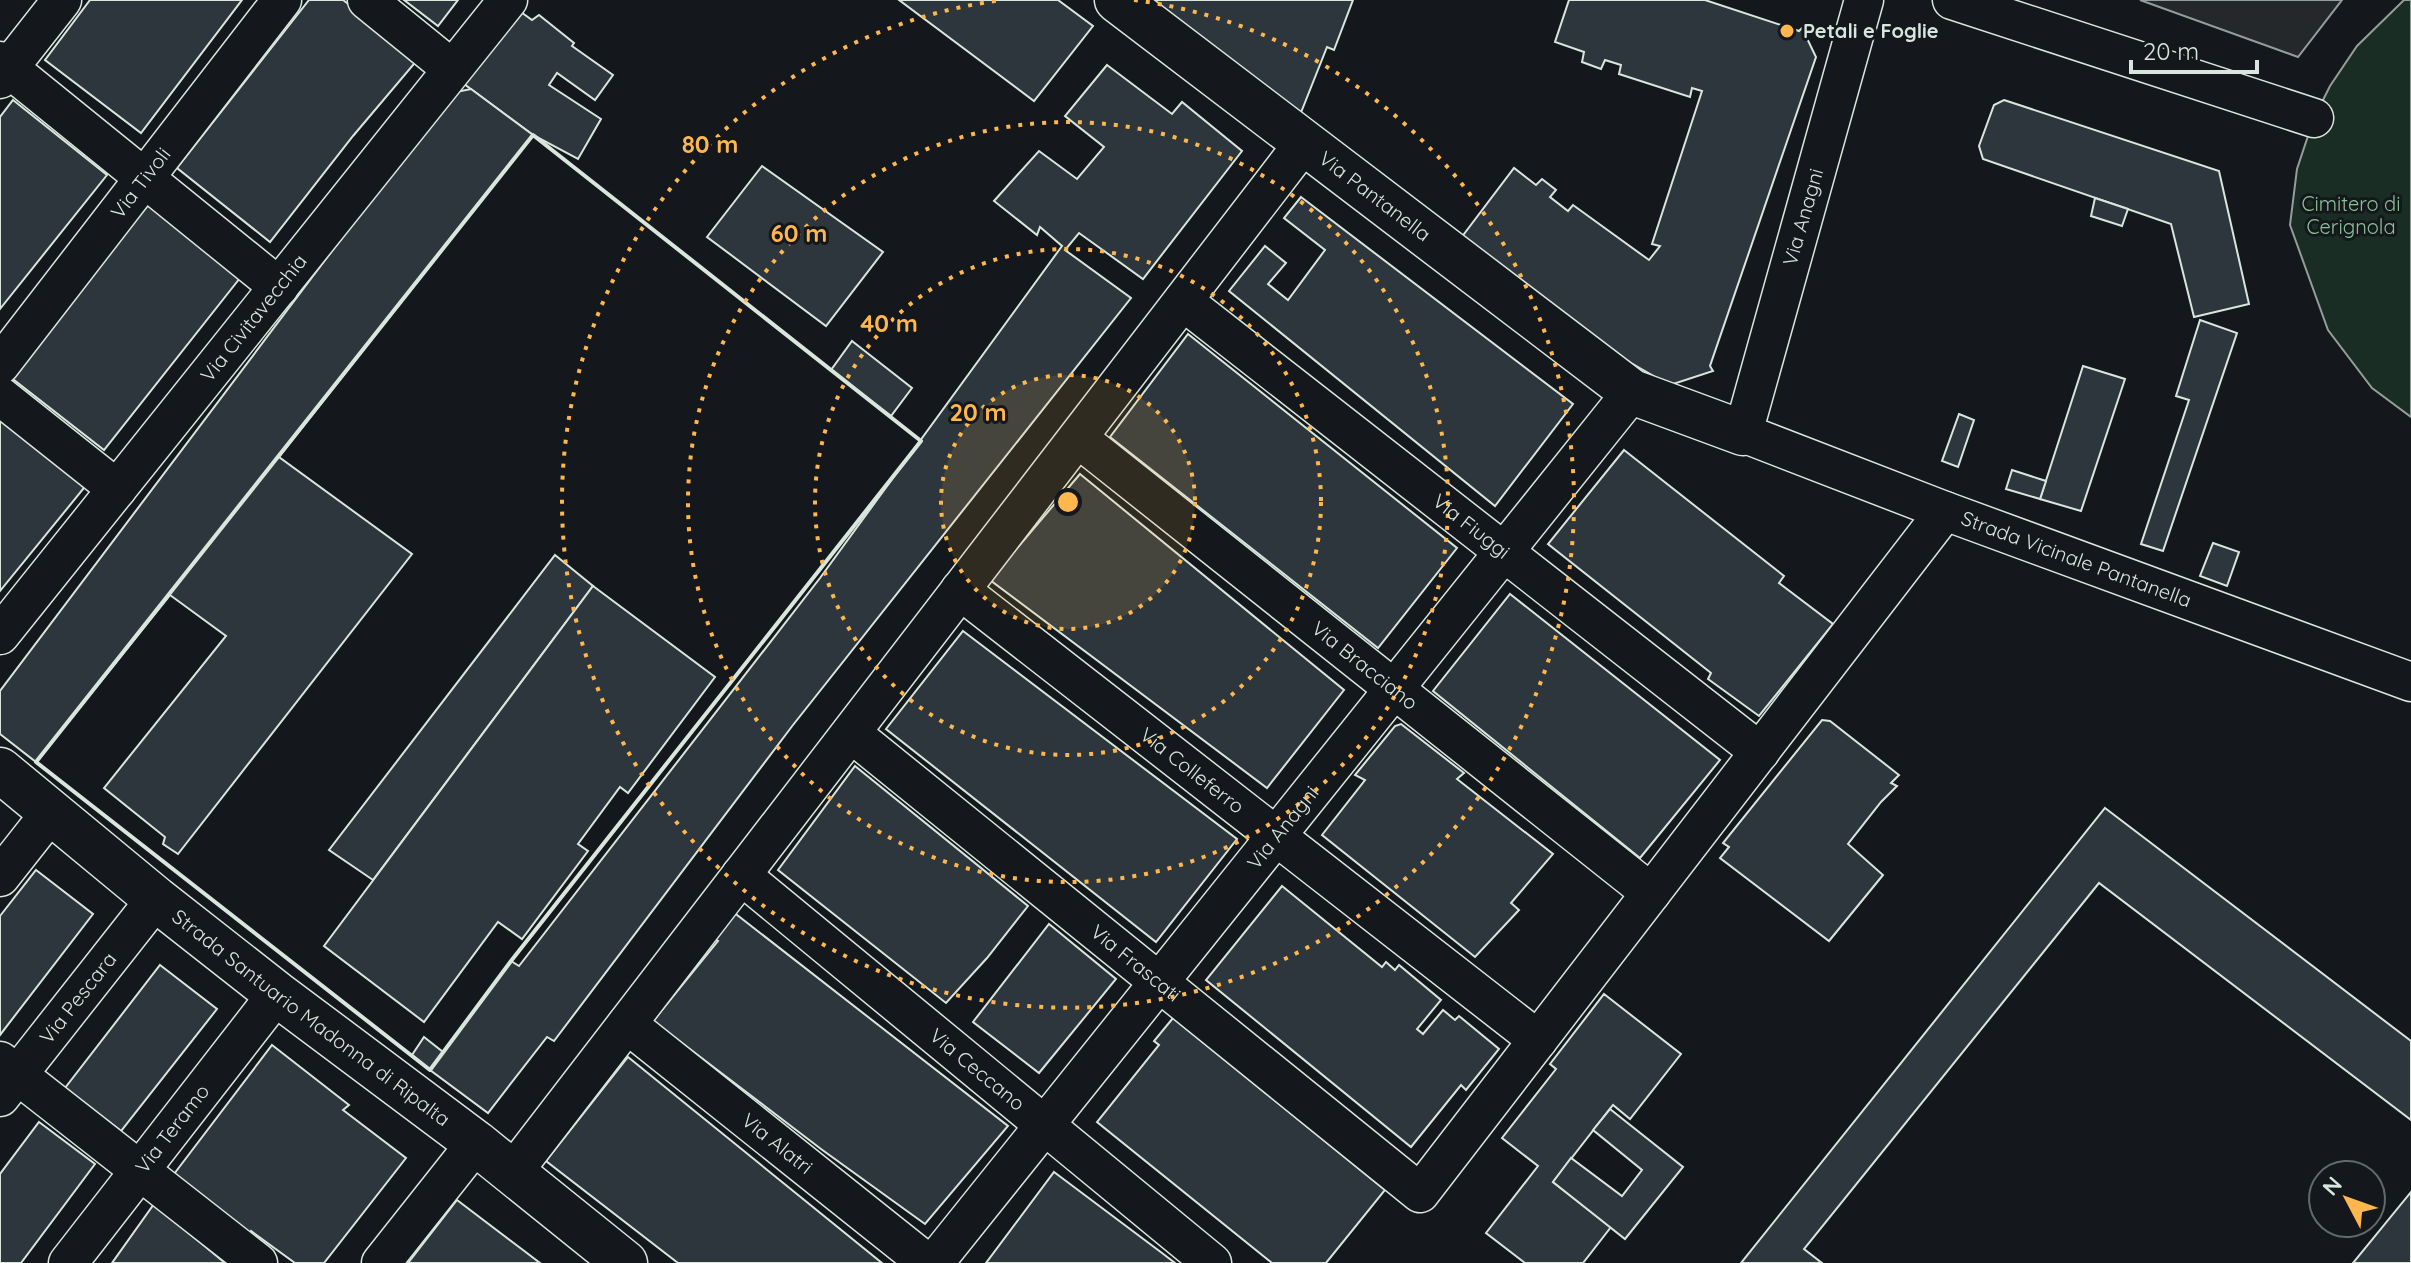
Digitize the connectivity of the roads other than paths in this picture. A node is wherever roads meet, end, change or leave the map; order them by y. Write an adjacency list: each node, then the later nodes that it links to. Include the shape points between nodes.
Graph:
1 (62, 0): 8 (street)
2 (282, 0): 12 (street, Via Tivoli)
3 (367, 0): 9 (street)
4 (508, 0): 9 (street, Via Civitavecchia)
5 (1117, 0): 11 (street, Via Pantanella)
6 (1864, 0): 18 (street, Via Anagni)
7 (1952, 0): 10 (street)
8 (3, 69): 12 (street)
9 (452, 69): 13 (street, Via Civitavecchia)
10 (2314, 118)
11 (1304, 143): 14 (street); 16 (street, Via Pantanella)
12 (144, 178): 13 (street); 15 (street, Via Tivoli)
13 (279, 287): 20 (street, Via Civitavecchia)
14 (1183, 301): 19 (street); 22 (street, Via Fiuggi)
15 (0, 365)
16 (1632, 392): 18 (street, Via Pantanella); 22 (street, Via Anagni)
17 (0, 396): 20 (street)
18 (1743, 433): 21 (street, Strada Vicinale Pantanella)
19 (1078, 438): 23 (street); 26 (street, Via Bracciano)
20 (117, 489): 24 (street, Via Civitavecchia)
21 (1945, 511): 25 (street, Strada Vicinale Pantanella); 28 (street)
22 (1504, 552): 26 (street, Via Anagni); 28 (street, Via Fiuggi)
23 (960, 590): 27 (street); 31 (street, Via Colleferro)
24 (0, 635)
25 (2411, 682)
26 (1394, 689): 31 (street, Via Anagni); 34 (street, Via Bracciano)
27 (851, 733): 32 (street); 36 (street, Via Frascati)
28 (1760, 752): 34 (street)
29 (0, 770): 30 (street, Strada Santuario Madonna di Ripalta)
30 (52, 811): 33 (street); 35 (street, Strada Santuario Madonna di Ripalta)
31 (1276, 836): 36 (street, Via Anagni); 39 (street, Via Colleferro)
32 (741, 875): 38 (street); 41 (street, Via Ceccano)
33 (0, 877)
34 (1651, 893): 39 (street)
35 (156, 899): 37 (street, Strada Santuario Madonna di Ripalta); 40 (street, Via Pescara)
36 (1159, 982): 39 (street, Via Frascati, via 1420,1193); 41 (street, Via Anagni)
37 (277, 994): 42 (street, Strada Santuario Madonna di Ripalta); 43 (street, Via Teramo)
38 (627, 1024): 44 (street); 49 (street, Via Alatri)
39 (1538, 1040)
40 (6, 1077): 43 (street)
41 (1045, 1125): 50 (street, Via Anagni); 51 (street, Via Ceccano)
42 (476, 1143): 44 (street, Strada Santuario Madonna di Ripalta); 47 (street)
43 (140, 1170): 45 (street, Via Teramo); 46 (street)
44 (513, 1172): 48 (street, Strada Santuario Madonna di Ripalta)
45 (68, 1263)
46 (258, 1263)
47 (381, 1263)
48 (625, 1263)
49 (927, 1263)
50 (934, 1263)
51 (1212, 1263)

